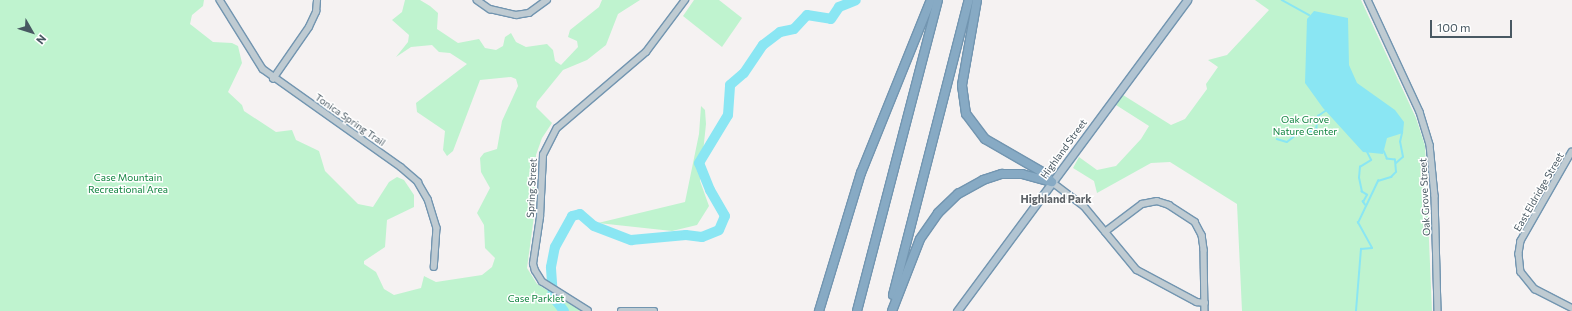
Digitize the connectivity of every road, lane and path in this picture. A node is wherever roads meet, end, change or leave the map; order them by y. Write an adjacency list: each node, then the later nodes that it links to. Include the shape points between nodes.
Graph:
1 (220, 0): 11 (street, Tonica Spring Trail, via 257,62)
2 (317, 0): 11 (street, via 316,12 309,27)
3 (477, 0): 4 (street, via 490,9 516,15 528,13)
4 (547, 0)
5 (685, 0): 18 (street, Spring Street, via 646,52 557,128 546,147 541,165 540,217 533,264 539,278 548,286)
6 (970, 0): 23 (highway)
7 (977, 0): 13 (highway, via 962,85 966,114 982,136 1044,173)
8 (1187, 0): 13 (main road, Highland Street)
9 (1368, 0): 27 (street, Oak Grove Street, via 1420,112 1430,145 1435,196)
10 (933, 1): 21 (highway, via 861,173); 22 (highway)
11 (273, 78): 15 (street, Tonica Spring Trail, via 401,167 418,182 428,199 436,223)
12 (1572, 152): 17 (street, East Eldridge Street, via 1521,241 1519,254 1521,272 1535,289)
13 (1052, 182): 14 (street, via 1082,204); 24 (highway, via 1022,174 1002,174 977,182 954,197 920,239); 25 (main road, Highland Street)
14 (1105, 232): 16 (street, via 1137,270 1198,302); 16 (street, via 1142,204 1157,201 1169,205 1195,222 1202,235)
15 (434, 267)
16 (1205, 303): 26 (street)
17 (1572, 308)
18 (588, 311)
19 (621, 311): 20 (street)
20 (654, 311)
21 (819, 311)
22 (857, 311)
23 (888, 311)
24 (892, 311)
25 (957, 311)
26 (1205, 311)
27 (1438, 311)

